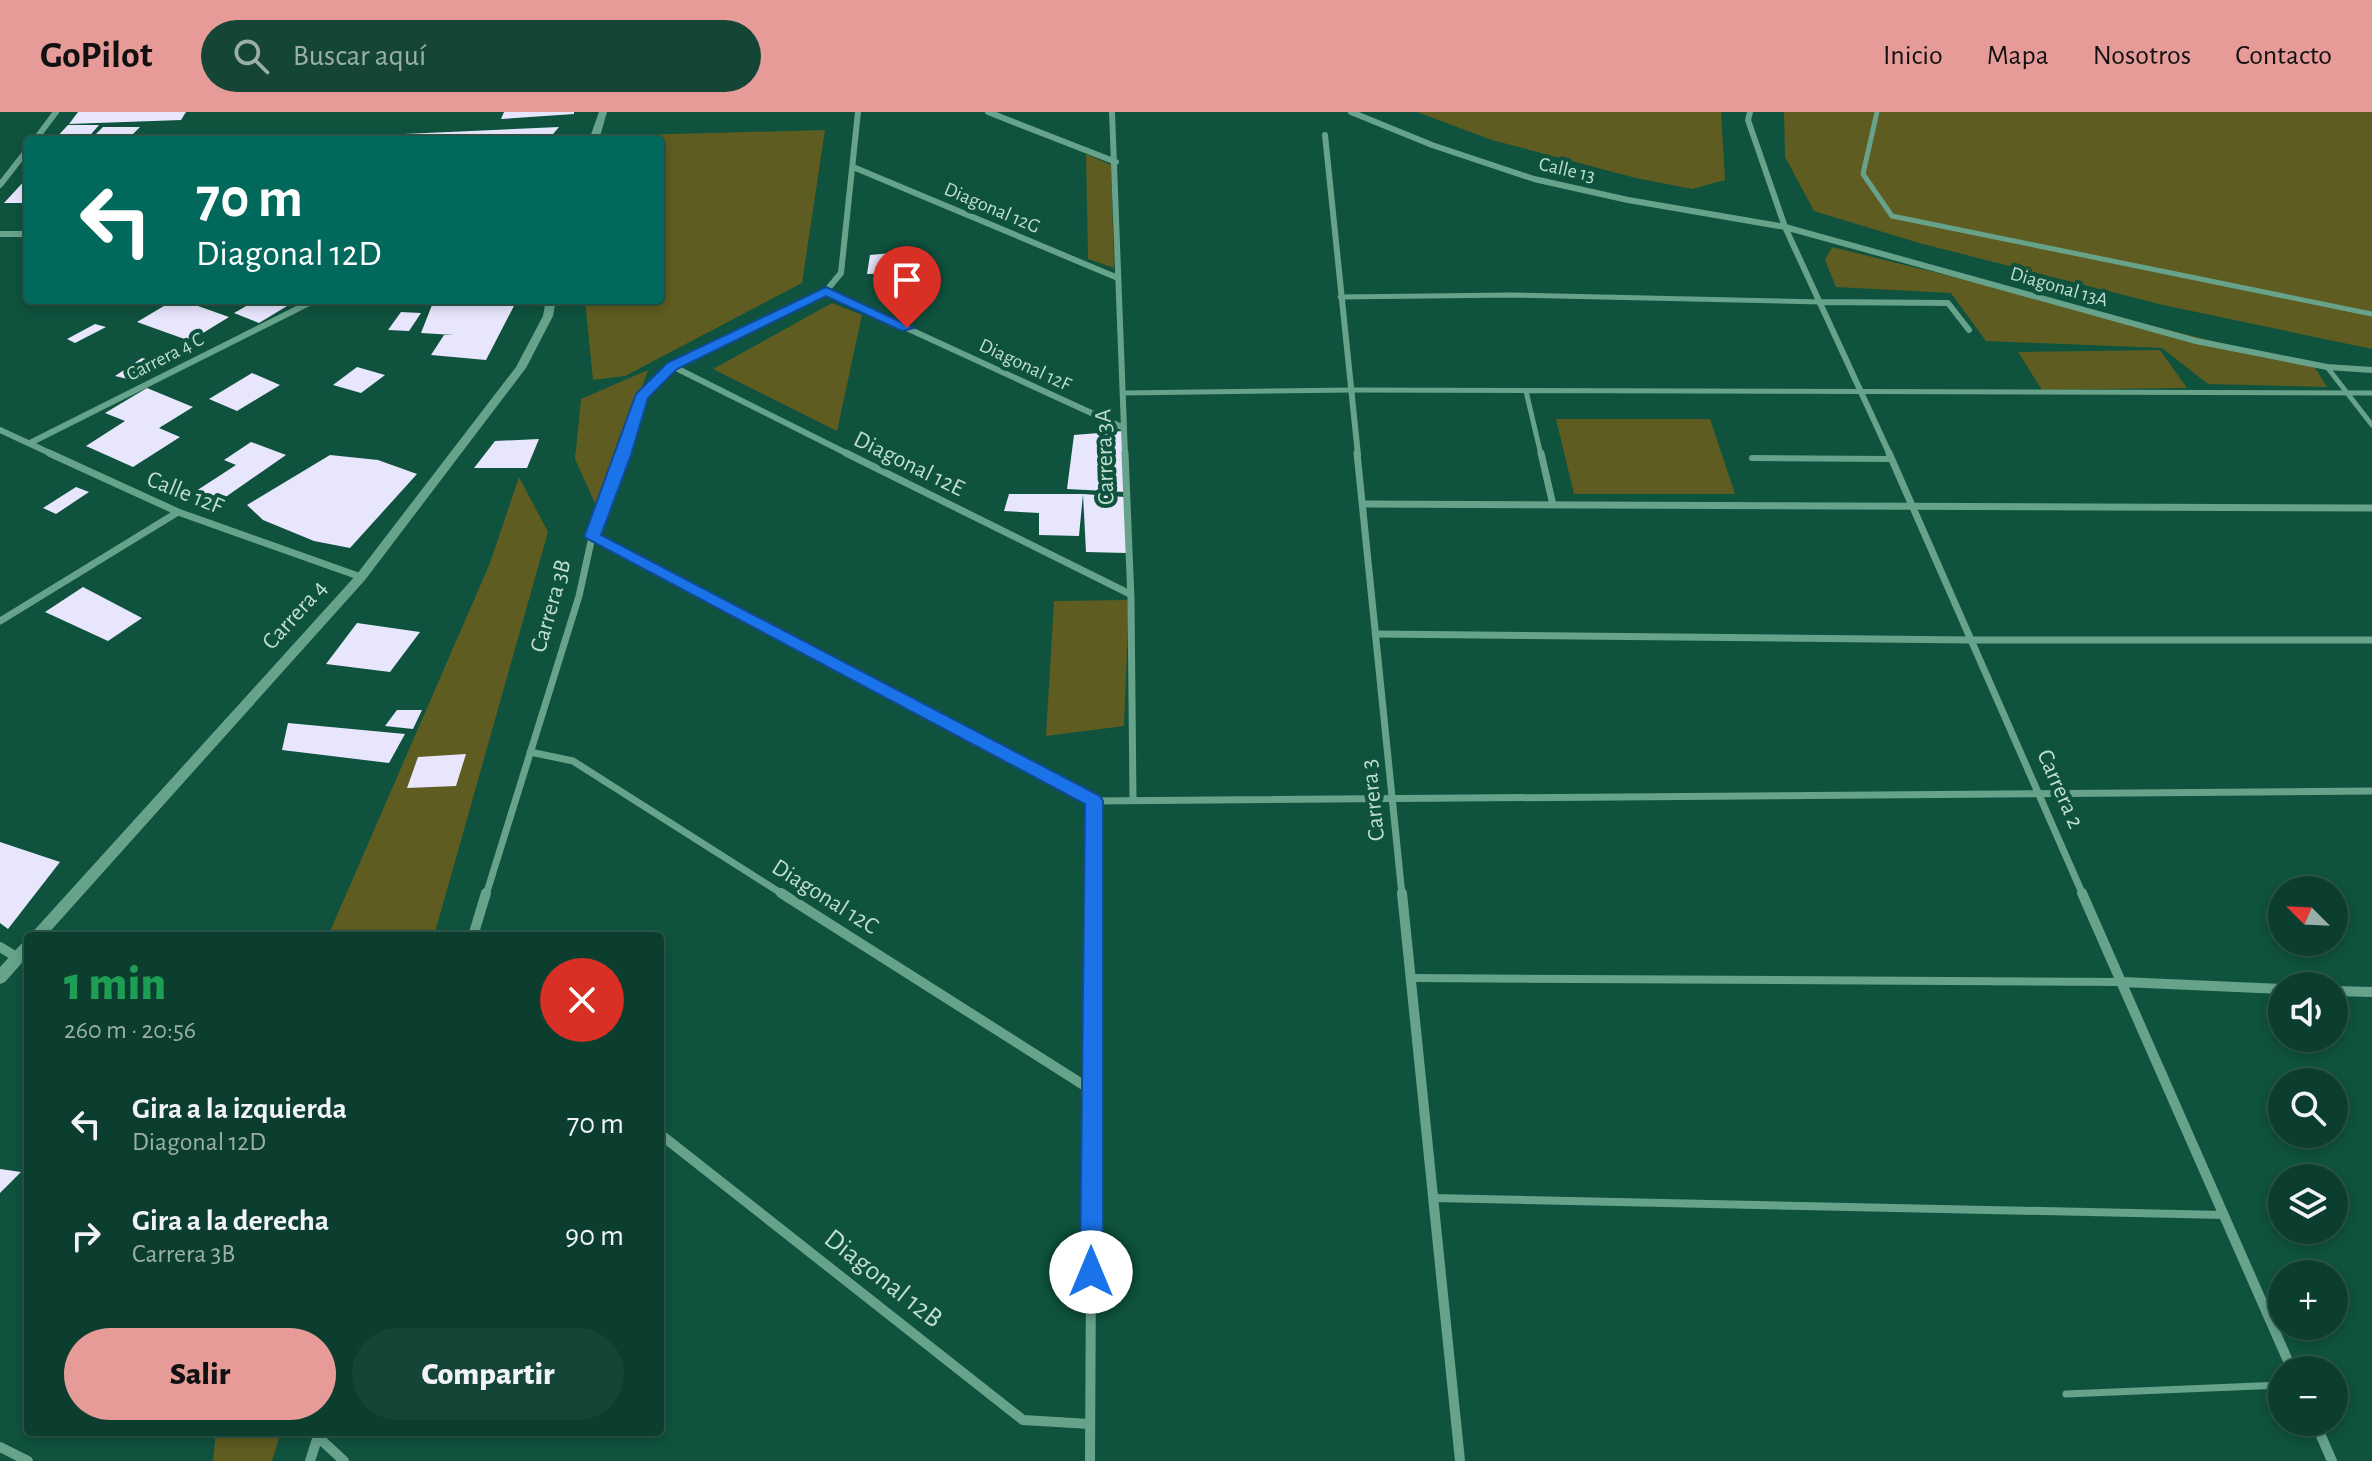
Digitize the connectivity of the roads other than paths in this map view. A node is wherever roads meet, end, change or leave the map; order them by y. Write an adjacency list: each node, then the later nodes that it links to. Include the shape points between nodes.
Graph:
1 (56, 112): 10 (street)
2 (603, 112): 11 (street)
3 (858, 112): 14 (street)
4 (988, 112): 13 (street)
5 (1112, 112): 13 (street, Carrera 3A)
6 (1351, 112): 16 (street, Calle 13, via 1534,179)
7 (1750, 112): 16 (street, Carrera 2, via 1748,120)
8 (1877, 112): 25 (street, via 1863,174 1892,216)
9 (1325, 135): 21 (street, Carrera 3)
10 (38, 136)
11 (595, 136)
12 (24, 154): 15 (street)
13 (1116, 162): 19 (street, Carrera 3A)
14 (853, 167): 19 (street, Diagonal 12G); 20 (street, via 841,273)
15 (0, 185)
16 (1785, 227): 22 (street, Carrera 2); 28 (street, Diagonal 13A, via 2196,341)
17 (0, 234): 18 (street)
18 (24, 234)
19 (1118, 278): 33 (street, Carrera 3A)
20 (826, 291): 27 (street, Carrera 3B); 37 (street, Diagonal 12F)
21 (1340, 297): 22 (street); 30 (street, Carrera 3)
22 (1821, 302): 26 (street, via 1948,303); 32 (street, Carrera 2)
23 (307, 304): 39 (street, Carrera 4 C)
24 (550, 304): 48 (street, Carrera 4, via 521,368)
25 (2372, 314)
26 (1969, 330)
27 (672, 366): 47 (street, Carrera 3B, via 641,397); 49 (street, Diagonal 12E)
28 (2327, 367): 29 (street, Diagonal 13A); 34 (street)
29 (2372, 370)
30 (1351, 390): 31 (street); 33 (street); 42 (street, Carrera 3)
31 (1526, 391): 32 (street); 43 (street)
32 (1860, 391): 34 (street); 41 (street, Carrera 2)
33 (1123, 393): 37 (street, Carrera 3A)
34 (2348, 393): 35 (street); 36 (street)
35 (2372, 393)
36 (2372, 425)
37 (1124, 428): 49 (street, Carrera 3A)
38 (0, 430): 39 (street, Calle 12F)
39 (30, 443): 46 (street, Calle 12F)
40 (1752, 458): 41 (lane)
41 (1890, 459): 44 (street, Carrera 2)
42 (1363, 504): 43 (street); 51 (street, Carrera 3)
43 (1553, 505): 44 (street)
44 (1911, 507): 45 (street); 52 (street, Carrera 2)
45 (2372, 508)
46 (178, 512): 48 (street, Calle 12F); 50 (street)
47 (592, 537): 54 (street, Carrera 3B); 58 (street)
48 (361, 577): 60 (street, Carrera 4)
49 (1130, 594): 57 (street, Carrera 3A)
50 (0, 621)
51 (1376, 634): 52 (street); 59 (street, Carrera 3)
52 (1970, 640): 53 (street); 56 (street, Carrera 2)
53 (2371, 641)
54 (530, 752): 61 (street, Carrera 3B); 70 (street, Diagonal 12C, via 573,761)
55 (2372, 791): 56 (street)
56 (2038, 795): 59 (street); 66 (street, Carrera 2)
57 (1133, 800): 58 (street); 59 (street)
58 (1094, 801): 70 (street)
59 (1393, 801): 65 (street, Carrera 3)
60 (41, 932)
61 (474, 932)
62 (0, 947): 63 (street)
63 (23, 952): 64 (street)
64 (0, 978)
65 (1411, 978): 66 (street); 72 (street, Carrera 3)
66 (2122, 982): 67 (street); 73 (street, Carrera 2)
67 (2268, 988)
68 (2348, 991): 69 (street)
69 (2372, 992)
70 (1093, 1091): 77 (street)
71 (664, 1137): 77 (street, Diagonal 12B, via 1023,1420)
72 (1433, 1198): 73 (street); 86 (street, Carrera 3)
73 (2224, 1215): 74 (street, Carrera 2)
74 (2286, 1356)
75 (2268, 1386): 76 (lane)
76 (2066, 1394)
77 (1090, 1424): 85 (street)
78 (317, 1436): 83 (street)
79 (320, 1436): 84 (street)
80 (2321, 1436): 87 (street)
81 (0, 1447): 82 (street)
82 (28, 1461)
83 (310, 1461)
84 (344, 1461)
85 (1090, 1461)
86 (1460, 1461)
87 (2332, 1461)

